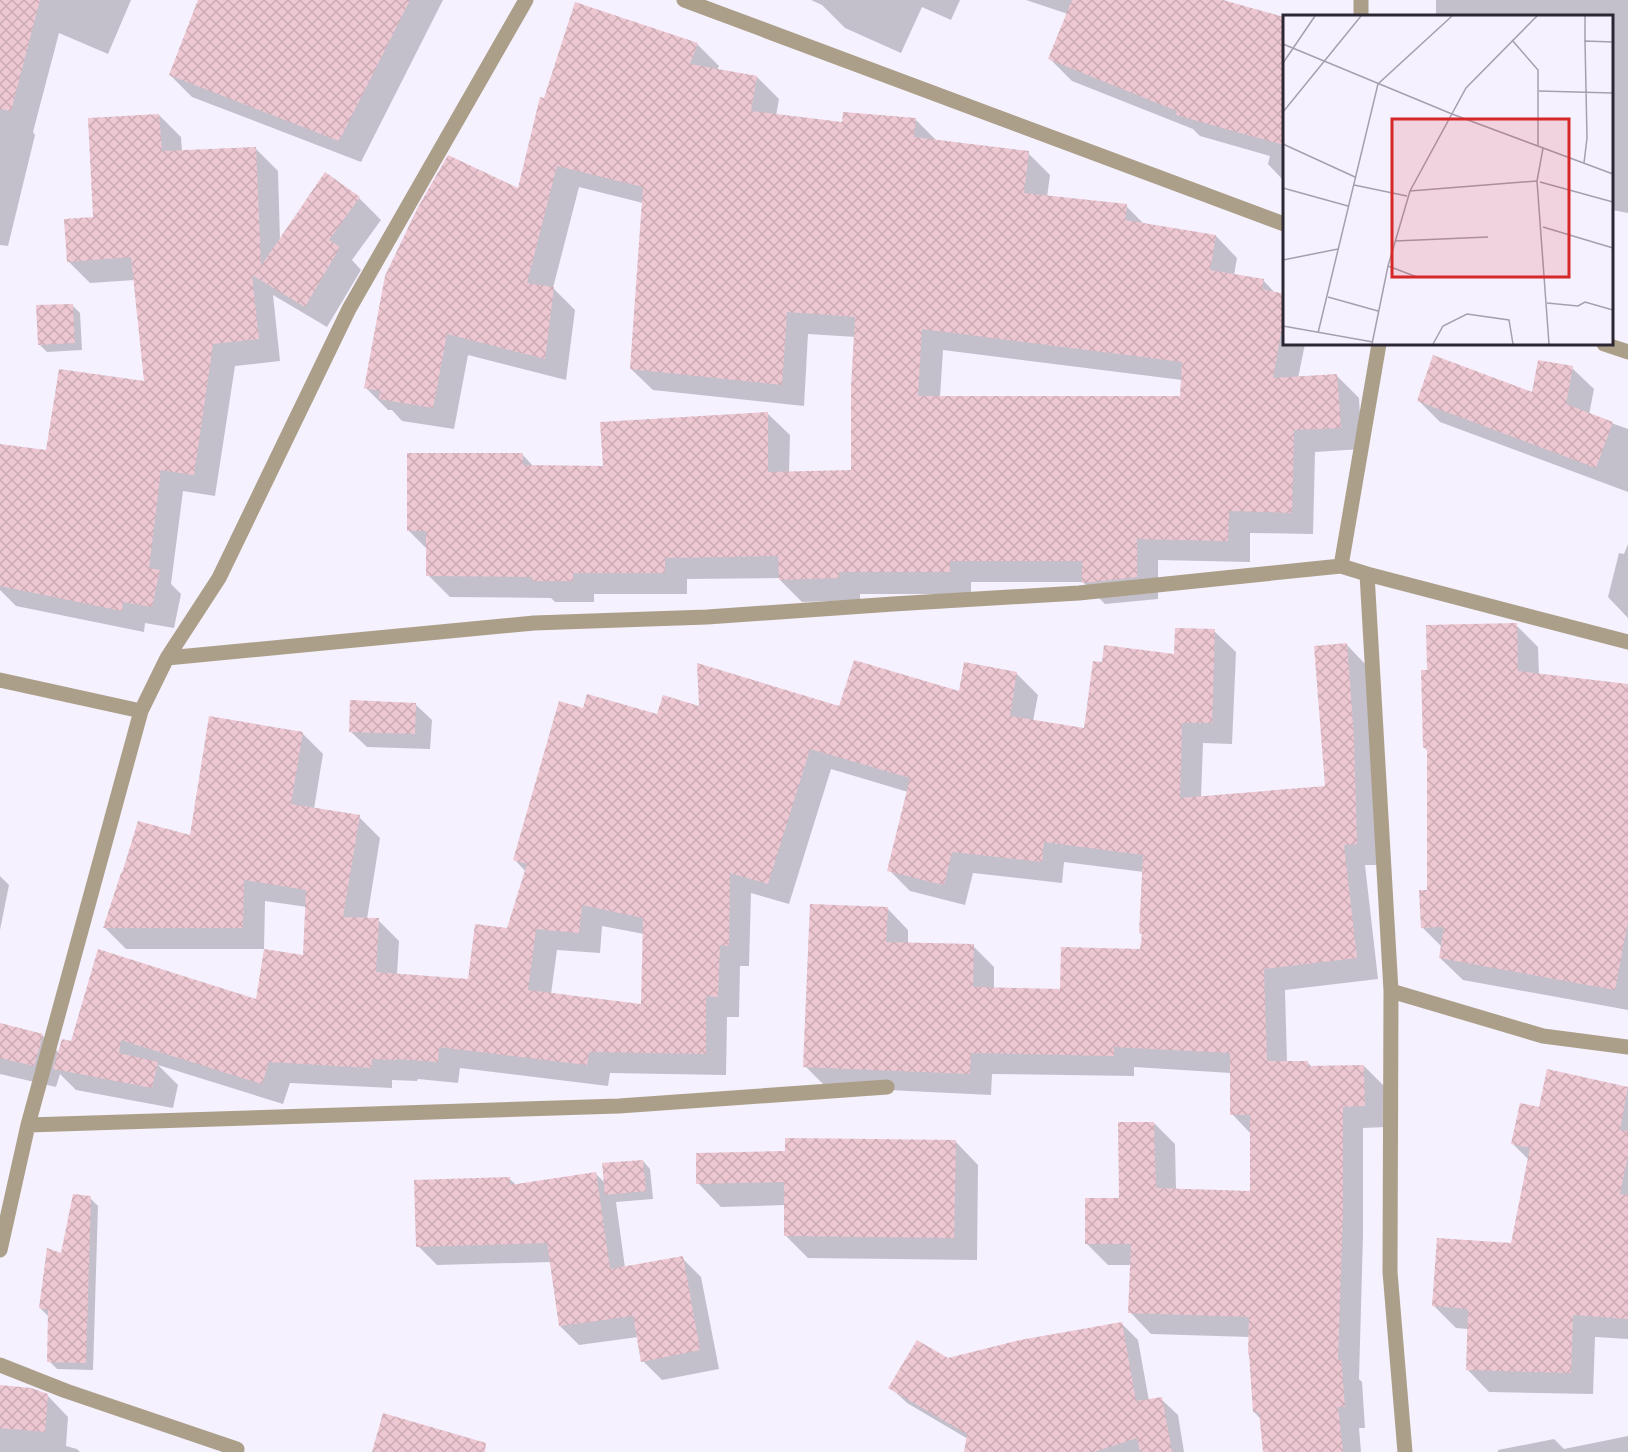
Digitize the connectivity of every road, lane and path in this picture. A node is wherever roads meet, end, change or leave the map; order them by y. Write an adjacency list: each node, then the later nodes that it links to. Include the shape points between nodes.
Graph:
1 (526, 0): 10 (street, via 349,309 219,578)
2 (684, 0): 3 (street)
3 (1283, 224)
4 (1379, 345): 7 (street)
5 (1607, 345): 6 (street)
6 (1628, 352)
7 (1341, 566): 8 (street); 10 (street, via 1078,593 707,617 534,623)
8 (1367, 574): 9 (street); 13 (street)
9 (1628, 642)
10 (167, 658): 12 (street)
11 (0, 680): 12 (street)
12 (141, 711): 16 (street)
13 (1391, 991): 14 (street, via 1544,1036); 20 (street, via 1390,1272)
14 (1628, 1047)
15 (887, 1087): 16 (street, via 619,1106)
16 (28, 1125): 17 (street)
17 (0, 1250)
18 (0, 1365): 19 (street)
19 (237, 1449)
20 (1405, 1452)

